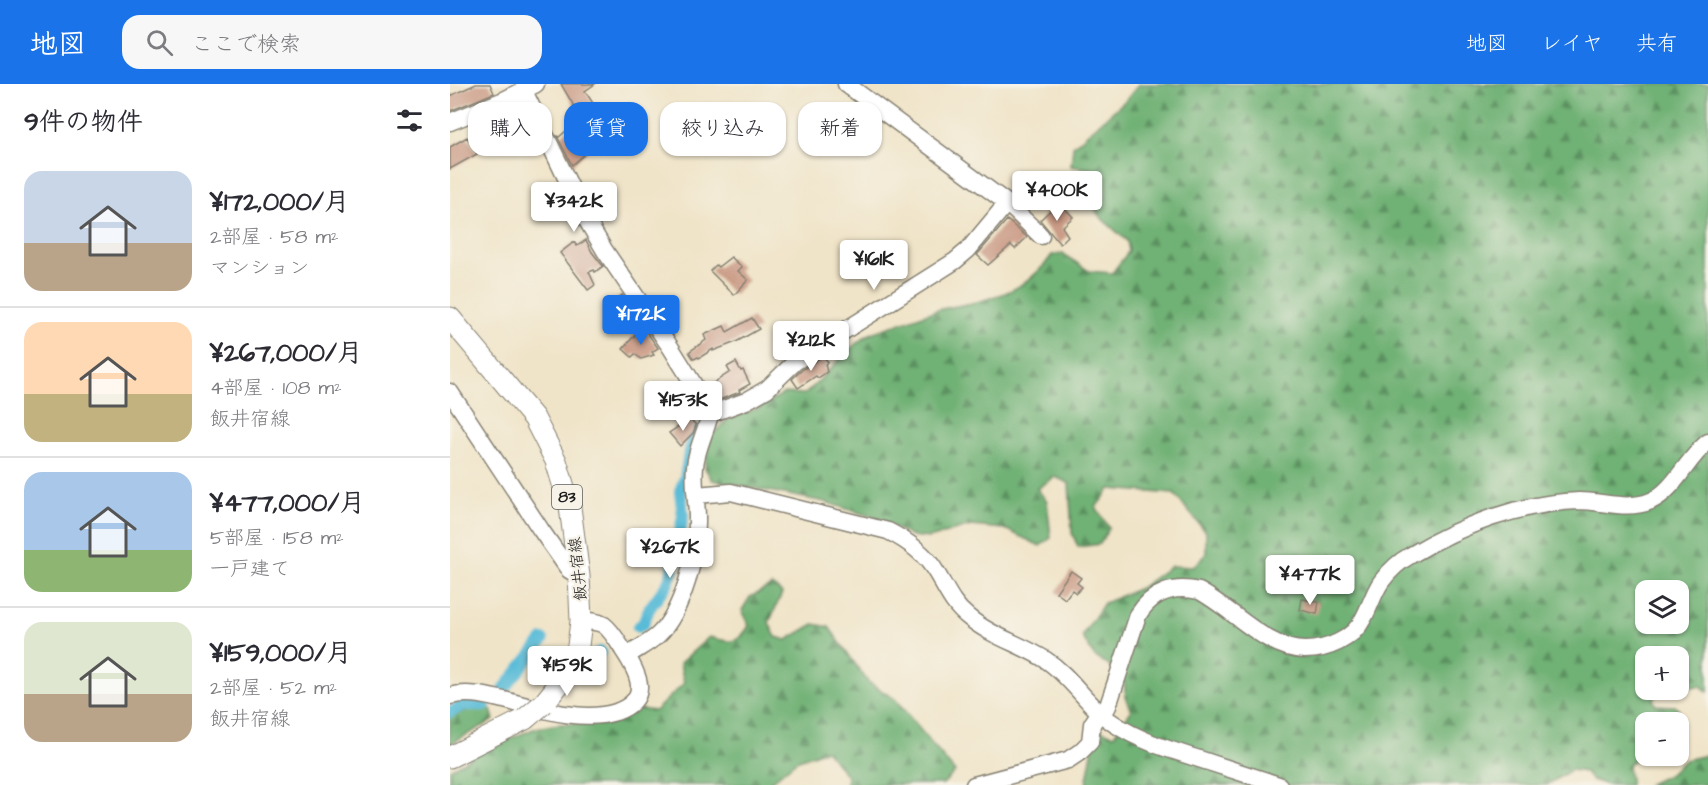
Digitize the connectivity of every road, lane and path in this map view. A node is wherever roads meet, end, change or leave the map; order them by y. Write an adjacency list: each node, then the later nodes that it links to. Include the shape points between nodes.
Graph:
1 (846, 84): 4 (street)
2 (530, 88): 3 (street); 8 (street, via 586,219)
3 (450, 122)
4 (1007, 203): 5 (street); 8 (street, via 955,261 795,362 767,389)
5 (1041, 236)
6 (450, 318): 11 (main road, 飯井宿線 / 83, via 520,400 544,435 570,507)
7 (450, 392): 11 (street, via 569,570)
8 (710, 414): 10 (street, via 694,469)
9 (1708, 442): 15 (street, via 1666,489 1642,504 1581,501 1538,505 1478,522 1411,555 1381,583 1357,627 1330,646 1306,650 1279,645 1199,591 1187,588 1163,592 1138,615)
10 (696, 495): 13 (street, via 695,542 685,589 666,625); 15 (street, via 731,492 903,538 926,557 953,602 966,615 1049,662)
11 (579, 576): 12 (main road, 飯井宿線 / 83)
12 (581, 621): 13 (street, via 603,625); 16 (main road, 飯井宿線 / 83, bridge, via 578,646 568,673 544,703 525,719)
13 (627, 656): 14 (street, via 640,683 638,696 615,712 563,714 471,693)
14 (450, 696)
15 (1103, 715): 17 (street, via 1092,724 1089,742 1068,760); 18 (street, via 1133,735 1161,747)
16 (450, 757)
17 (974, 785)
18 (1279, 785)

